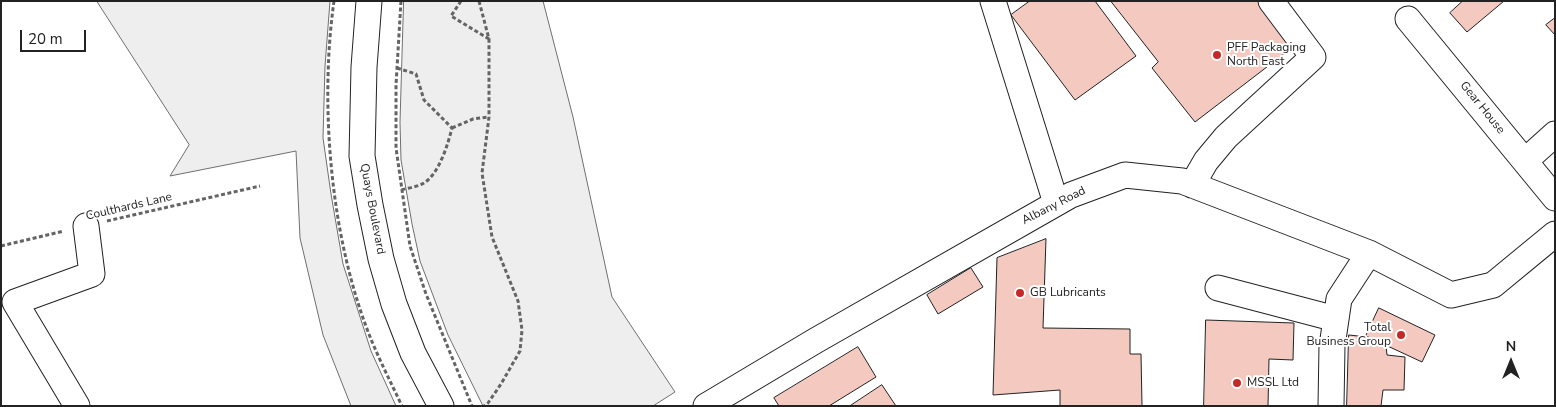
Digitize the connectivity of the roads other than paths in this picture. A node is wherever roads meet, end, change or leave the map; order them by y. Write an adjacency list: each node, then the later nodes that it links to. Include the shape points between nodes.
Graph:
1 (369, 1): 16 (street, Quays Boulevard, via 362,156 370,205 394,304 413,353)
2 (993, 1): 9 (street)
3 (1271, 1): 7 (street, via 1313,57 1226,137)
4 (1408, 19): 6 (street, Gear House)
5 (1555, 134): 6 (street)
6 (1525, 162): 8 (street, Gear House)
7 (1192, 185): 9 (street, Albany Road, via 1125,175); 12 (street, Albany Road)
8 (1555, 198)
9 (1056, 203): 17 (street, Albany Road)
10 (86, 226): 15 (street, via 92,274 15,302)
11 (1555, 234): 12 (street, Albany Road, via 1493,285 1451,294)
12 (1369, 253): 14 (street, via 1339,298)
13 (1218, 288): 14 (street)
14 (1336, 319): 18 (street)
15 (77, 406)
16 (441, 406)
17 (706, 406)
18 (1331, 406)

